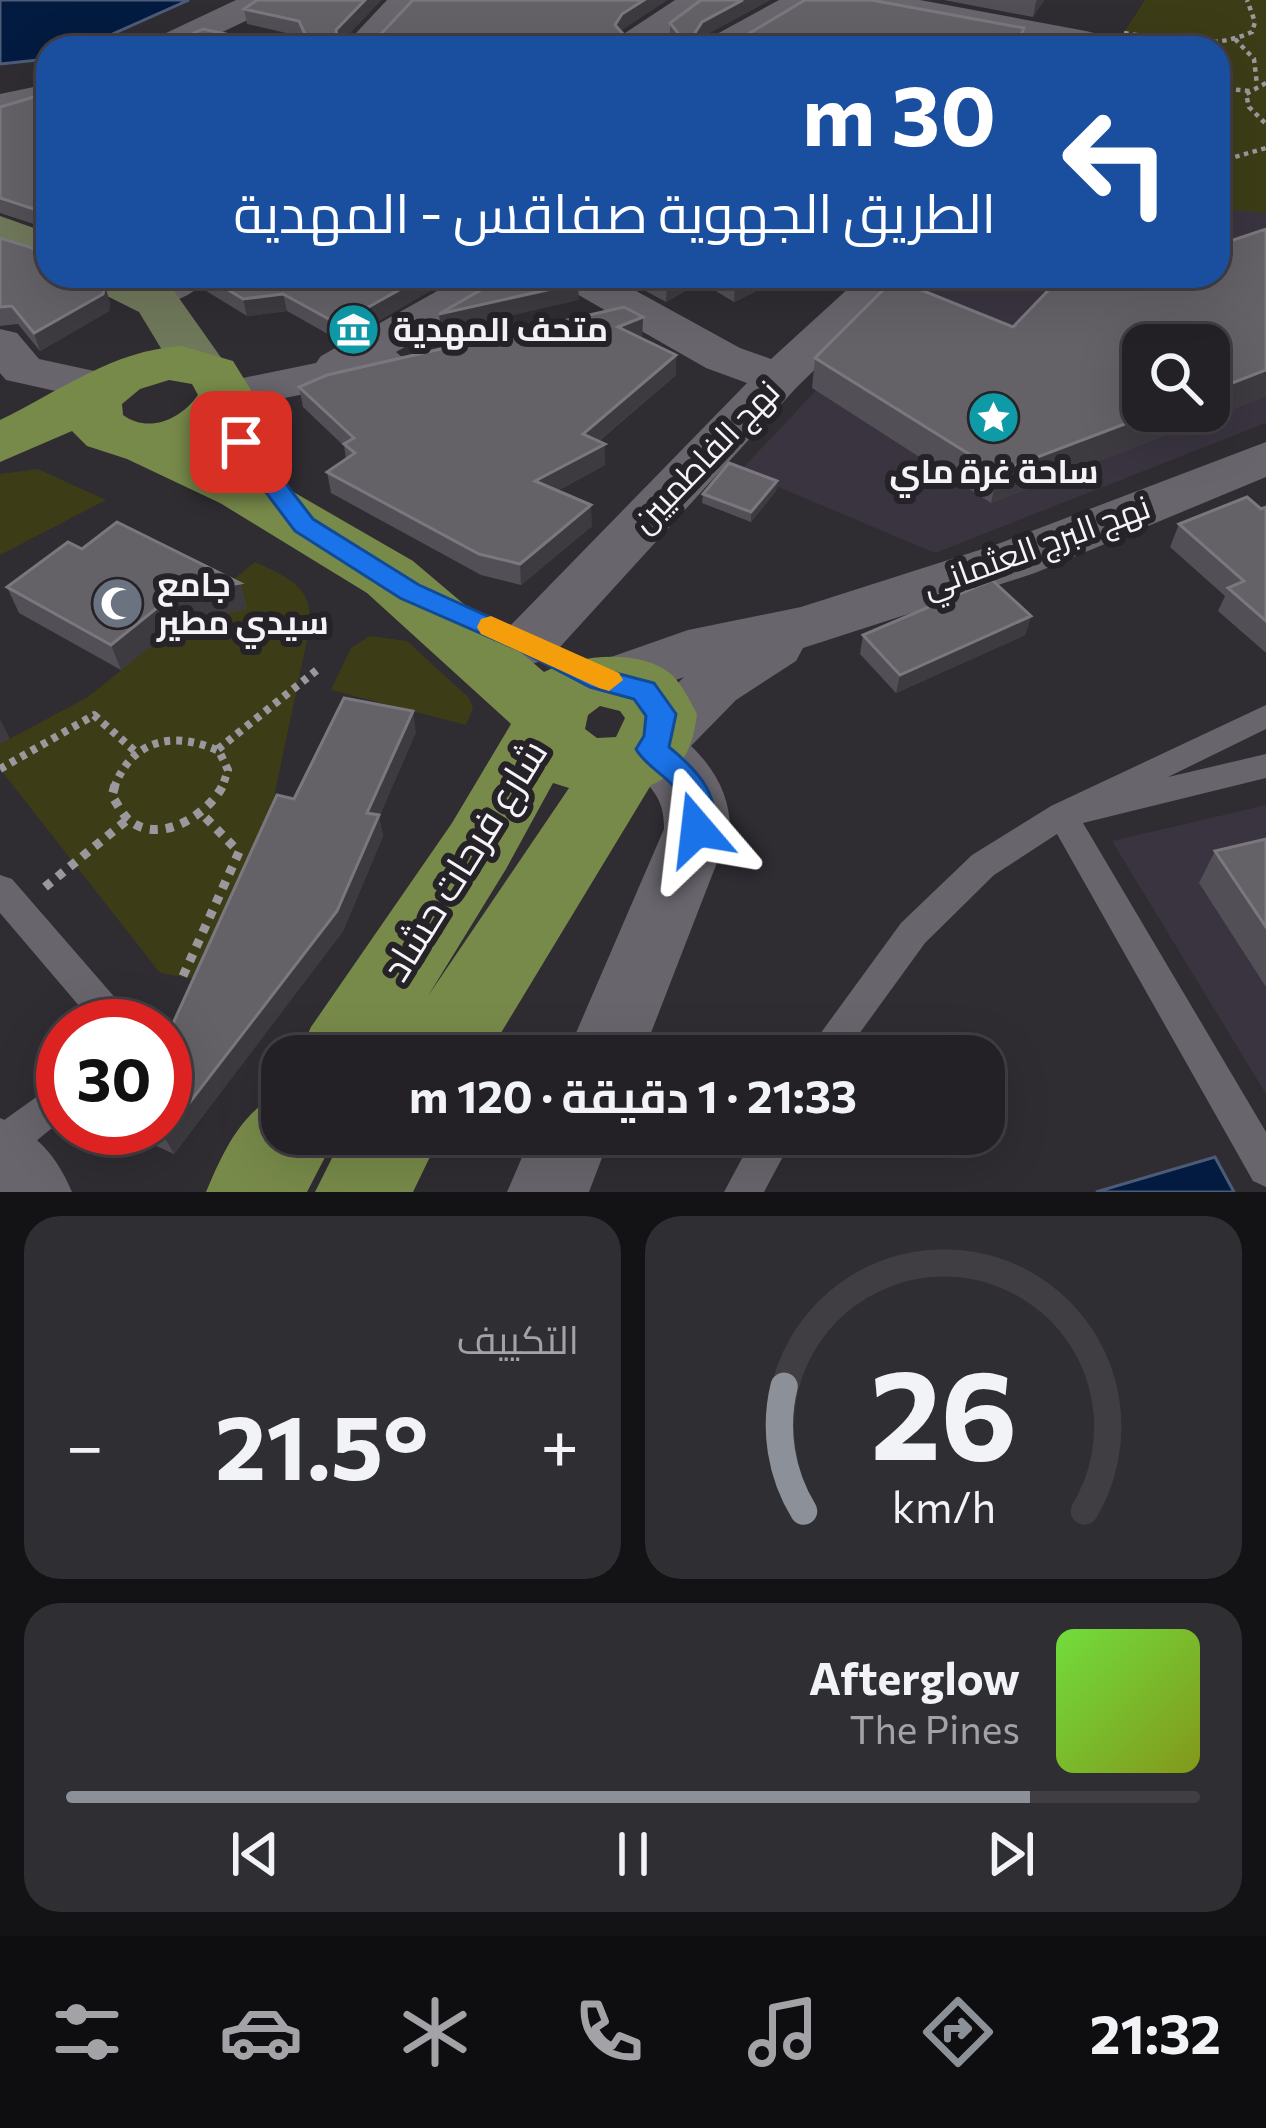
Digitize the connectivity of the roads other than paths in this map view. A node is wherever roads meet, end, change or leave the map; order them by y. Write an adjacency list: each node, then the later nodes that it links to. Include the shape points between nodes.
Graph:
1 (263, 0): 6 (street)
2 (406, 0): 10 (street)
3 (804, 0): 12 (street)
4 (868, 0): 7 (street)
5 (678, 3): 11 (street)
6 (203, 29): 8 (street); 9 (street)
7 (1090, 33)
8 (188, 36)
9 (233, 36)
10 (371, 36)
11 (646, 36)
12 (746, 36)
13 (36, 98): 14 (street)
14 (0, 105)
15 (0, 231): 16 (street)
16 (36, 246)
17 (475, 288): 26 (street)
18 (597, 288): 20 (street)
19 (875, 288): 25 (street, نهج الفاطميين)
20 (630, 308): 21 (street); 25 (street, via 723,358)
21 (562, 323)
22 (180, 334): 26 (street); 27 (main road, via 163,364); 30 (main road, via 265,478)
23 (0, 343): 27 (street, via 22,370)
24 (472, 344): 26 (street)
25 (779, 377): 33 (street, نهج الفاطميين)
26 (314, 380)
27 (115, 407): 28 (main road); 30 (main road)
28 (4, 441)
29 (1266, 458): 32 (street, نهج البرج العثماني, via 1015,559)
30 (304, 525): 31 (main road)
31 (409, 592): 33 (main road); 34 (main road)
32 (804, 627): 34 (street, نهج البرج العثماني, via 688,652); 36 (street, نهج البرج العثماني, via 715,685)
33 (529, 643): 34 (main road)
34 (577, 700): 36 (main road, via 550,738 572,760 588,766); 41 (main road, شارع فرحات حشاد)
35 (1266, 716): 38 (lane)
36 (645, 751): 42 (main road); 43 (street, via 685,778 699,802 697,829)
37 (1266, 766): 38 (lane)
38 (1061, 815): 44 (lane, via 983,865 913,933); 52 (lane)
39 (9, 899): 40 (lane)
40 (96, 999)
41 (355, 1035)
42 (452, 1035)
43 (613, 1035)
44 (838, 1035)
45 (36, 1118): 46 (lane)
46 (0, 1147)
47 (277, 1155): 54 (main road)
48 (382, 1155): 55 (main road)
49 (563, 1155): 56 (street)
50 (764, 1155): 57 (lane)
51 (0, 1156): 53 (street)
52 (1266, 1168)
53 (31, 1192)
54 (253, 1192)
55 (362, 1192)
56 (548, 1192)
57 (743, 1192)

